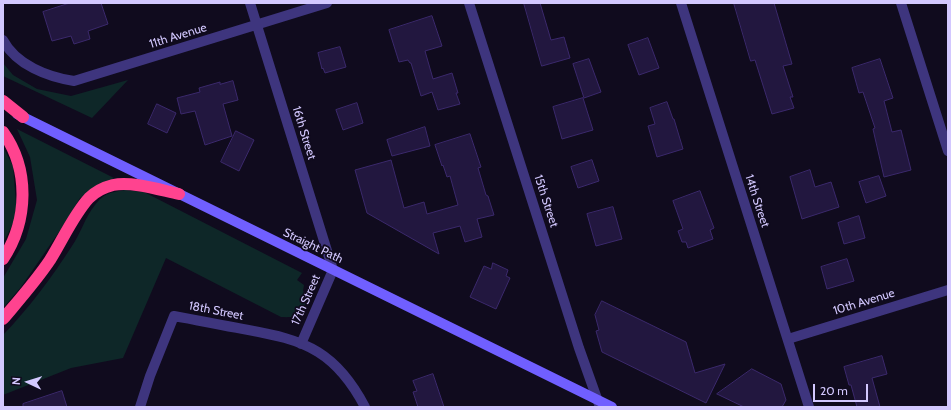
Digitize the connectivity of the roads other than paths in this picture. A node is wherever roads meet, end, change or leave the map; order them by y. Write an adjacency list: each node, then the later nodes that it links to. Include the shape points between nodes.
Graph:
1 (250, 3): 6 (street, 16th Street)
2 (327, 3): 6 (street, 11th Avenue)
3 (469, 3): 20 (street, 15th Street)
4 (681, 3): 18 (street, 14th Street)
5 (902, 3): 12 (street)
6 (257, 25): 7 (street, 11th Avenue, via 74,81 58,78 23,62); 15 (street, 16th Street)
7 (3, 40)
8 (3, 101): 10 (highway)
9 (3, 107): 10 (main road, Straight Path)
10 (23, 117): 13 (main road, Straight Path)
11 (3, 132): 14 (highway, via 19,168 23,192 18,229)
12 (948, 150)
13 (179, 194): 15 (main road, Straight Path); 17 (highway, via 121,184 97,192 82,207 49,261)
14 (3, 259)
15 (333, 270): 19 (street, 17th Street); 20 (main road, Straight Path)
16 (948, 290): 18 (street, 10th Avenue)
17 (3, 319)
18 (788, 339): 24 (street, 14th Street)
19 (301, 344): 21 (street, 18th Street, via 268,334 174,316); 22 (street, 17th Street, via 318,352 338,369 358,393)
20 (598, 403): 23 (main road, Straight Path)
21 (140, 407)
22 (365, 407)
23 (612, 407)
24 (809, 407)

